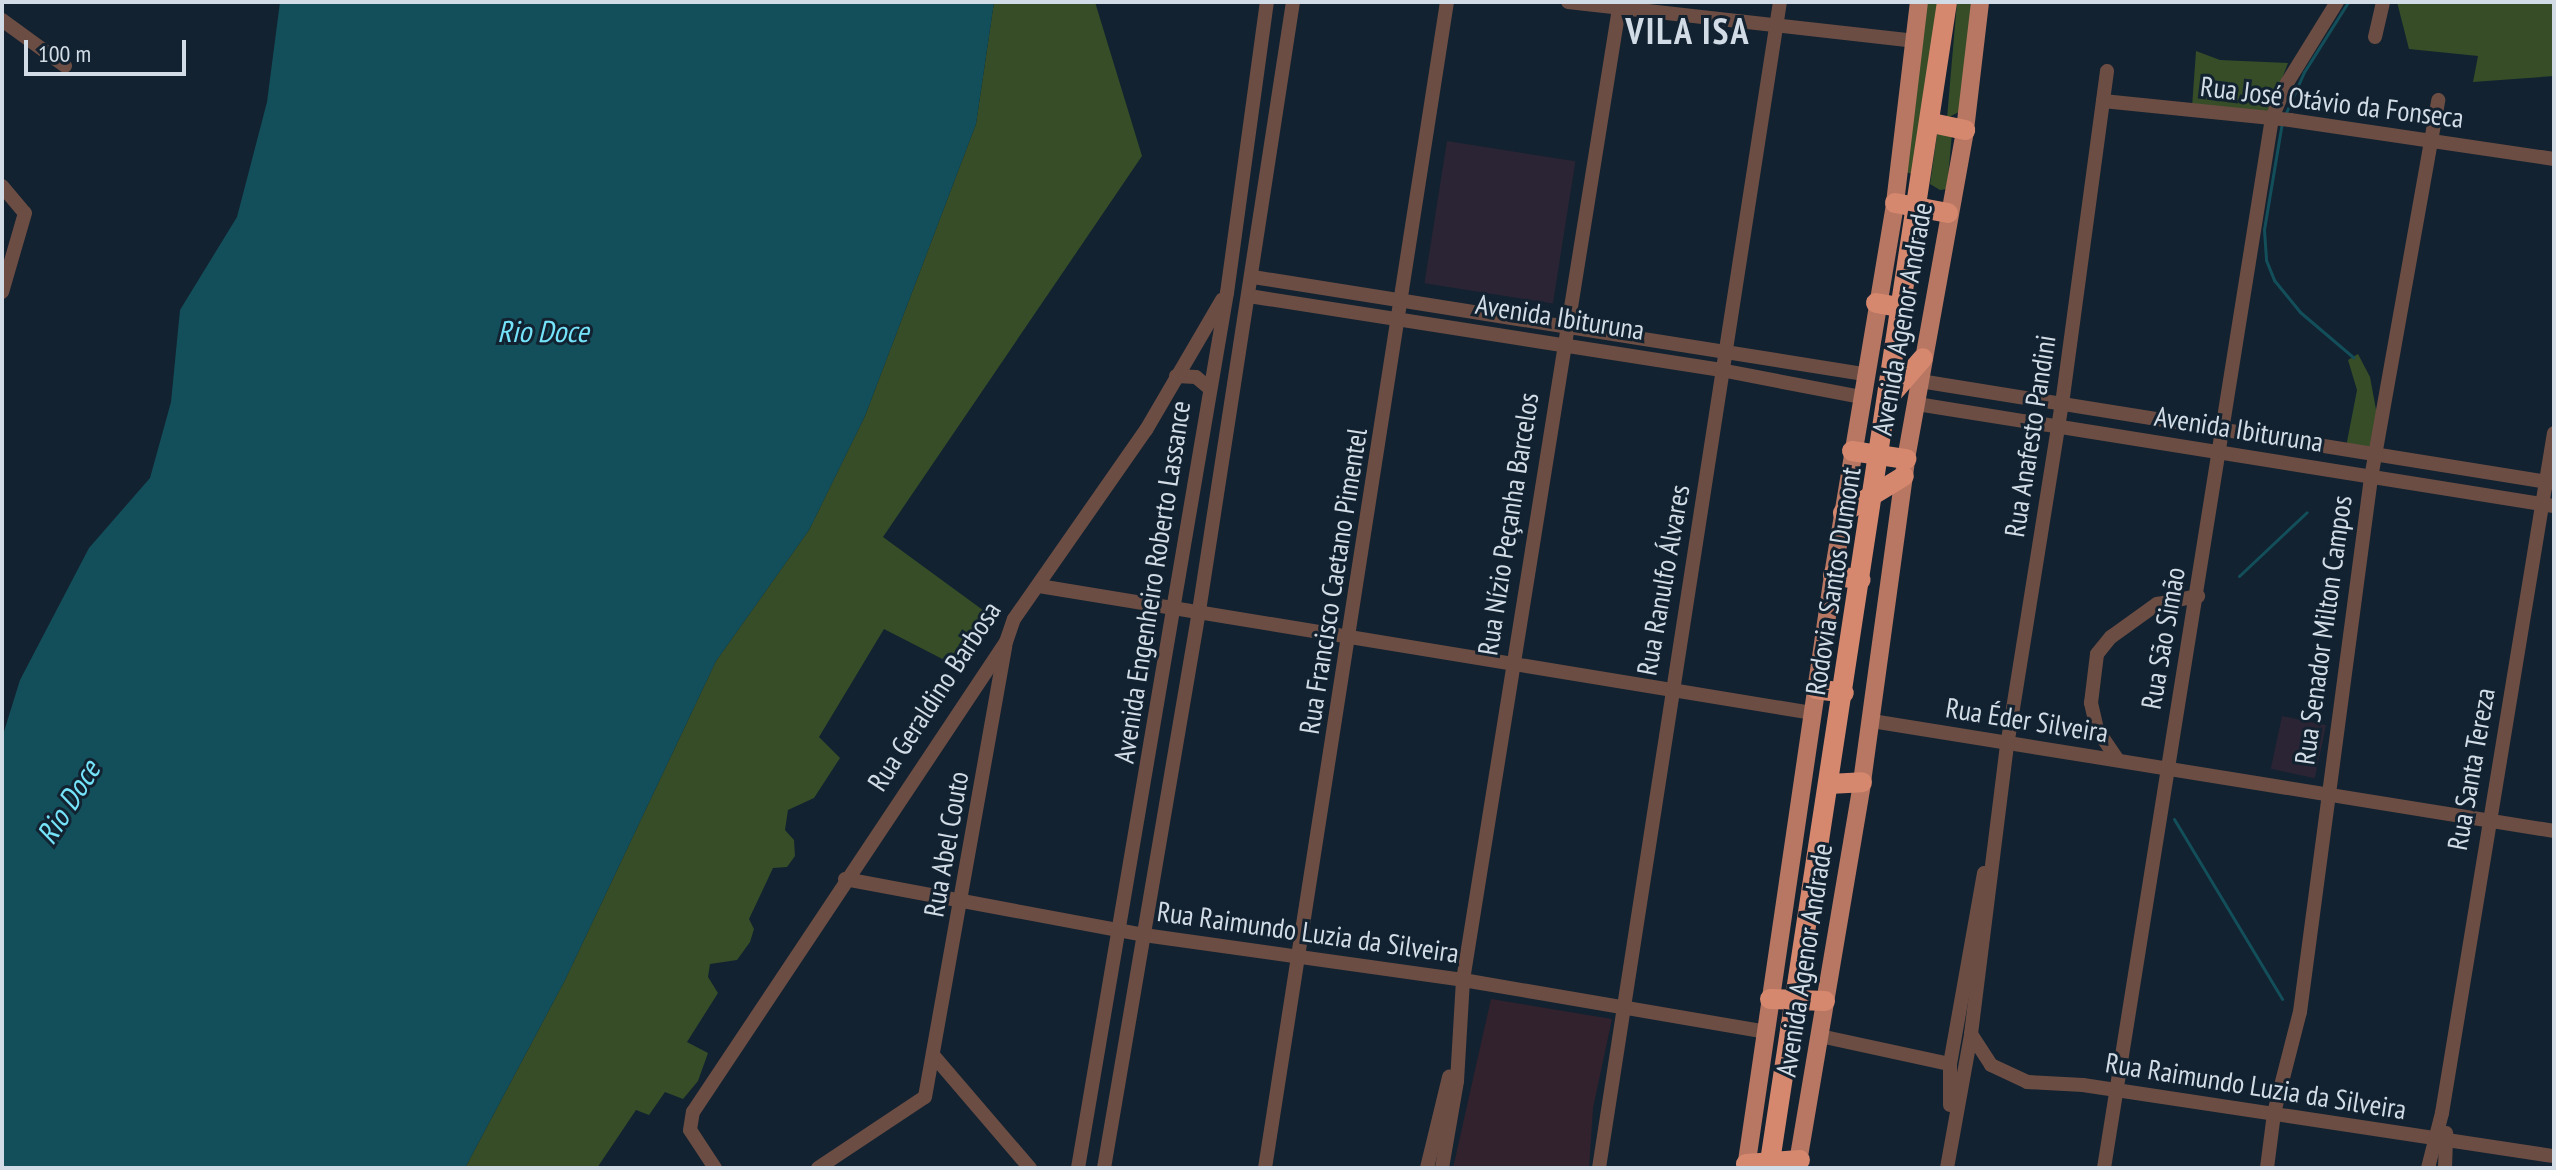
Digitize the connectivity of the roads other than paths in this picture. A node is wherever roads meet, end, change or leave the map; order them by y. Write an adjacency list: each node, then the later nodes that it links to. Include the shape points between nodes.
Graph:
1 (1267, 2): 24 (street, Avenida Engenheiro Roberto Lassance)
2 (1293, 2): 25 (street, Avenida Engenheiro Roberto Lassance)
3 (1447, 2): 35 (street, Rua Francisco Caetano Pimentel)
4 (1568, 2): 11 (street)
5 (1780, 2): 13 (street, Rua Ranulfo Álvares)
6 (1919, 2): 15 (main road, Avenida Agenor Andrade)
7 (1947, 2): 21 (highway, Rodovia Santos Dumont)
8 (1980, 2): 22 (main road, Avenida Agenor Andrade)
9 (2335, 2): 20 (street, Rua São Simão)
10 (2383, 2): 14 (street)
11 (1620, 5): 13 (street); 39 (street, Rua Nízio Peçanha Barcelos)
12 (2, 20): 16 (street)
13 (1777, 27): 15 (street); 41 (street, Rua Ranulfo Álvares)
14 (2375, 37)
15 (1916, 41): 28 (main road, Avenida Agenor Andrade)
16 (65, 66)
17 (2107, 71): 19 (street, Rua Anafesto Pandini)
18 (2438, 100): 23 (street, Rua Senador Milton Campos)
19 (2103, 101): 20 (street, Rua José Otávio da Fonseca); 51 (street, Rua Anafesto Pandini)
20 (2272, 118): 23 (street, Rua José Otávio da Fonseca); 53 (street, Rua São Simão, via 2248,242)
21 (1932, 123): 22 (highway); 29 (highway, Rodovia Santos Dumont)
22 (1965, 130): 30 (main road, Avenida Agenor Andrade)
23 (2431, 139): 26 (street, Rua José Otávio da Fonseca); 57 (street, Rua Senador Milton Campos)
24 (1246, 153): 25 (street); 33 (street, Avenida Engenheiro Roberto Lassance)
25 (1268, 155): 31 (street, Avenida Engenheiro Roberto Lassance)
26 (2554, 159)
27 (2, 186): 32 (street, via 25,213)
28 (1895, 203): 29 (highway); 36 (main road, Avenida Agenor Andrade)
29 (1918, 208): 30 (highway); 37 (highway, Rodovia Santos Dumont)
30 (1948, 213): 42 (main road, Avenida Agenor Andrade)
31 (1253, 277): 34 (street, Avenida Engenheiro Roberto Lassance); 35 (street, Avenida Ibituruna)
32 (2, 292)
33 (1227, 293): 45 (street, Rua Geraldino Barbosa); 47 (street, Avenida Engenheiro Roberto Lassance)
34 (1249, 296): 38 (street, Avenida Ibituruna); 70 (street, Avenida Engenheiro Roberto Lassance)
35 (1403, 299): 38 (street, Rua Francisco Caetano Pimentel); 39 (street, Avenida Ibituruna)
36 (1876, 303): 37 (highway); 44 (main road, Avenida Agenor Andrade)
37 (1904, 308): 48 (highway, Rodovia Santos Dumont)
38 (1400, 317): 40 (street, Avenida Ibituruna); 71 (street, Rua Francisco Caetano Pimentel)
39 (1564, 324): 40 (street, Rua Nízio Peçanha Barcelos); 41 (street, Avenida Ibituruna)
40 (1562, 344): 43 (street, Avenida Ibituruna); 73 (street, Rua Nízio Peçanha Barcelos)
41 (1729, 349): 43 (street, Rua Ranulfo Álvares); 44 (street, Avenida Ibituruna)
42 (1923, 358): 46 (main road, Avenida Agenor Andrade); 48 (highway)
43 (1726, 371): 49 (street, Avenida Ibituruna); 74 (street, Rua Ranulfo Álvares)
44 (1864, 374): 49 (main road, Avenida Agenor Andrade)
45 (1176, 376): 47 (street, via 1196,377); 67 (street, Rua Geraldino Barbosa, via 1146,430)
46 (1920, 381): 50 (main road, Avenida Agenor Andrade); 51 (street, Avenida Ibituruna)
47 (1209, 388): 69 (street, Avenida Engenheiro Roberto Lassance)
48 (1890, 396): 58 (highway, Rodovia Santos Dumont)
49 (1861, 397): 55 (main road, Avenida Agenor Andrade)
50 (1917, 404): 52 (street, Avenida Ibituruna); 59 (main road, Avenida Agenor Andrade)
51 (2062, 404): 52 (street, Rua Anafesto Pandini); 53 (street, Avenida Ibituruna)
52 (2058, 428): 56 (street, Avenida Ibituruna); 79 (street, Rua Anafesto Pandini)
53 (2223, 428): 56 (street, Rua São Simão); 57 (street, Avenida Ibituruna)
54 (2554, 433): 61 (street, Rua Santa Tereza)
55 (1852, 451): 58 (highway); 64 (main road, Avenida Agenor Andrade)
56 (2218, 452): 60 (street, Avenida Ibituruna); 68 (street, Rua São Simão)
57 (2376, 452): 60 (street, Rua Senador Milton Campos); 61 (street, Avenida Ibituruna)
58 (1880, 456): 59 (highway); 62 (highway, Rodovia Santos Dumont)
59 (1905, 468): 62 (highway); 78 (main road, Avenida Agenor Andrade)
60 (2371, 478): 63 (street, Avenida Ibituruna); 84 (street, Rua Senador Milton Campos)
61 (2550, 482): 63 (street, Rua Santa Tereza)
62 (1874, 490): 64 (highway); 66 (highway, Rodovia Santos Dumont)
63 (2548, 505): 86 (street, Rua Santa Tereza)
64 (1843, 513): 65 (main road, Avenida Agenor Andrade)
65 (1833, 575): 66 (highway); 75 (main road, Avenida Agenor Andrade)
66 (1861, 580): 76 (highway, Rodovia Santos Dumont)
67 (1039, 586): 69 (street); 72 (street, Rua Geraldino Barbosa, via 1014,619)
68 (2198, 596): 80 (street, via 2157,604 2111,637 2097,654 2091,703 2097,729); 81 (street, Rua São Simão)
69 (1173, 607): 70 (street); 90 (street, Avenida Engenheiro Roberto Lassance)
70 (1199, 611): 71 (street); 91 (street, Avenida Engenheiro Roberto Lassance)
71 (1351, 637): 73 (street); 92 (street, Rua Francisco Caetano Pimentel)
72 (1006, 642): 88 (street, Rua Geraldino Barbosa); 89 (street, Rua Abel Couto)
73 (1513, 664): 74 (street); 93 (street, Rua Nízio Peçanha Barcelos)
74 (1670, 689): 77 (street); 97 (street, Rua Ranulfo Álvares)
75 (1816, 689): 76 (highway); 77 (main road, Avenida Agenor Andrade)
76 (1844, 693): 83 (highway, Rodovia Santos Dumont)
77 (1812, 713): 94 (main road, Avenida Agenor Andrade)
78 (1872, 721): 79 (street, Rua Éder Silveira); 82 (main road, Avenida Agenor Andrade)
79 (2007, 746): 80 (street, Rua Éder Silveira); 85 (street, Rua Anafesto Pandini)
80 (2117, 759): 81 (street, Rua Éder Silveira)
81 (2165, 768): 84 (street, Rua Éder Silveira); 106 (street, Rua São Simão)
82 (1862, 782): 83 (highway); 95 (main road, Avenida Agenor Andrade)
83 (1829, 784): 96 (highway, Rodovia Santos Dumont)
84 (2326, 794): 86 (street, Rua Éder Silveira); 107 (street, Rua Senador Milton Campos, via 2300,1012)
85 (2000, 808): 99 (street, Rua Anafesto Pandini); 103 (street, Rua Anafesto Pandini, via 1978,897)
86 (2488, 820): 87 (street, Rua Éder Silveira); 108 (street, Rua Santa Tereza)
87 (2554, 831)
88 (845, 879): 89 (street, Rua Raimundo Luzia da Silveira); 116 (street, Rua Geraldino Barbosa, via 693,1112 690,1130)
89 (963, 903): 90 (street, Rua Raimundo Luzia da Silveira); 102 (street, Rua Abel Couto)
90 (1122, 931): 91 (street, Rua Raimundo Luzia da Silveira); 104 (street, Avenida Engenheiro Roberto Lassance)
91 (1144, 935): 92 (street, Rua Raimundo Luzia da Silveira); 105 (street, Avenida Engenheiro Roberto Lassance)
92 (1299, 957): 93 (street, Rua Raimundo Luzia da Silveira); 121 (street, Rua Francisco Caetano Pimentel)
93 (1463, 980): 97 (street, Rua Raimundo Luzia da Silveira); 101 (street, Rua Nízio Peçanha Barcelos)
94 (1770, 999): 96 (highway); 98 (main road, Avenida Agenor Andrade)
95 (1825, 1001): 96 (highway); 100 (main road, Avenida Agenor Andrade)
96 (1797, 1003): 115 (highway, Rodovia Santos Dumont)
97 (1623, 1009): 98 (street, Rua Raimundo Luzia da Silveira); 124 (street, Rua Ranulfo Álvares)
98 (1766, 1032): 114 (main road, Avenida Agenor Andrade)
99 (1971, 1034): 106 (street, Rua Raimundo Luzia da Silveira, via 1991,1065 2007,1077); 112 (street, Rua Anafesto Pandini)
100 (1820, 1036): 103 (street); 113 (main road, Avenida Agenor Andrade)
101 (1455, 1054): 122 (street, Rua Nízio Peçanha Barcelos); 123 (street, Rua Nízio Peçanha Barcelos, via 1457,1081)
102 (933, 1055): 117 (street, Rua Abel Couto, via 925,1097 913,1109); 118 (street)
103 (1950, 1064): 112 (street, Rua Anafesto Pandini)
104 (1095, 1077): 105 (street); 119 (street, Avenida Engenheiro Roberto Lassance)
105 (1119, 1080): 120 (street, Avenida Engenheiro Roberto Lassance)
106 (2117, 1091): 107 (street, Rua Raimundo Luzia da Silveira); 125 (street, Rua São Simão)
107 (2274, 1113): 109 (street, Rua Raimundo Luzia da Silveira); 126 (street, Rua Senador Milton Campos)
108 (2442, 1113): 109 (street, Rua Santa Tereza); 110 (street, Rua Santa Tereza)
109 (2432, 1139): 110 (street, Rua Raimundo Luzia da Silveira); 127 (street, Rua Santa Tereza)
110 (2448, 1141): 111 (street, Rua Raimundo Luzia da Silveira); 128 (street, Rua Santa Tereza)
111 (2554, 1156)
112 (1948, 1161)
113 (1798, 1164): 115 (highway)
114 (1746, 1166): 115 (highway)
115 (1769, 1166)
116 (715, 1168)
117 (818, 1168)
118 (1030, 1168)
119 (1078, 1168)
120 (1104, 1168)
121 (1265, 1168)
122 (1427, 1168)
123 (1442, 1168)
124 (1599, 1168)
125 (2104, 1168)
126 (2267, 1168)
127 (2428, 1168)
128 (2445, 1168)

